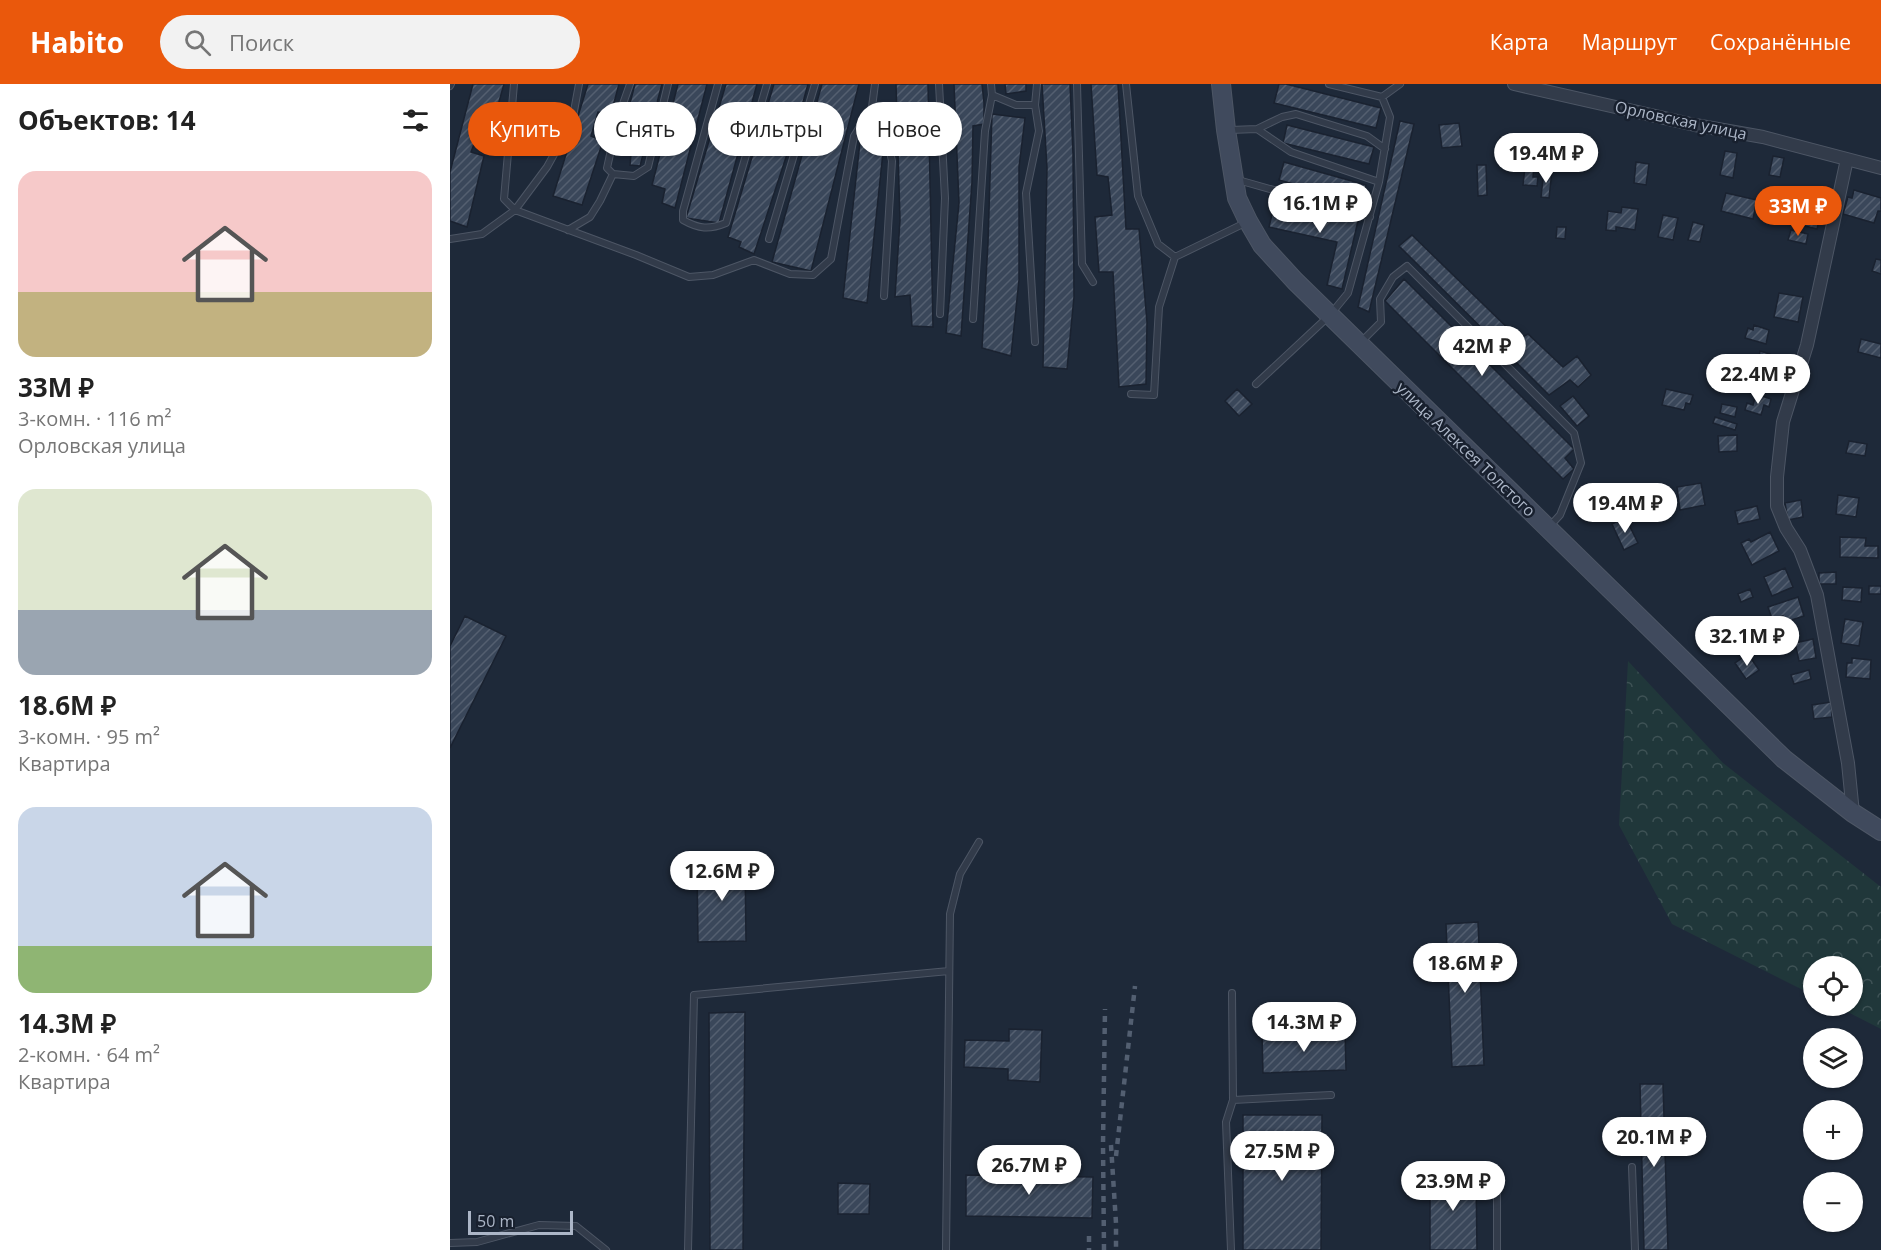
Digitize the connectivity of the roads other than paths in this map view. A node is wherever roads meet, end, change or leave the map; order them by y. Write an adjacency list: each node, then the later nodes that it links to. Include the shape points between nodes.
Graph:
1 (514, 84): 32 (lane, via 504,199)
2 (579, 84): 32 (lane, via 572,122)
3 (630, 84): 29 (lane, via 607,168)
4 (668, 84): 29 (lane, via 648,167 634,176)
5 (718, 84): 6 (lane, via 683,211 683,220 696,227 714,228 726,223)
6 (767, 84)
7 (815, 84): 37 (lane)
8 (875, 84): 20 (lane)
9 (939, 84): 41 (lane, via 945,198)
10 (991, 84): 18 (lane)
11 (1037, 84): 21 (lane)
12 (1077, 84): 39 (lane, via 1082,264)
13 (1126, 84): 38 (lane, via 1138,196 1158,244)
14 (1221, 84): 23 (street, улица Алексея Толстого)
15 (1329, 84): 19 (lane)
16 (1400, 84): 19 (lane)
17 (1514, 84): 27 (street, Орловская улица, via 1763,137)
18 (992, 95): 21 (lane, via 1016,105); 43 (lane, via 985,131)
19 (1382, 97): 25 (lane, via 1390,117)
20 (873, 102)
21 (1035, 105): 44 (lane, via 1040,131 1026,193)
22 (1257, 129): 23 (lane); 25 (lane, via 1296,114 1367,136); 31 (lane, via 1291,152)
23 (1226, 130): 30 (street, улица Алексея Толстого)
24 (856, 133): 35 (lane, via 831,259 813,275 790,274 754,260 713,275 688,277)
25 (1385, 148): 31 (lane)
26 (891, 156): 40 (lane)
27 (1847, 159): 28 (street, Орловская улица); 49 (street, via 1807,345 1783,422 1778,506 1817,595 1848,763)
28 (1881, 168)
29 (613, 174): 35 (lane, via 590,217)
30 (1234, 179): 33 (lane); 34 (street, улица Алексея Толстого, via 1237,198)
31 (1379, 182): 33 (lane)
32 (515, 210): 35 (lane); 36 (lane, via 482,234)
33 (1370, 217): 42 (lane, via 1348,293)
34 (1248, 222): 38 (lane); 42 (street, улица Алексея Толстого, via 1263,245)
35 (568, 230)
36 (450, 238)
37 (770, 239)
38 (1175, 257): 47 (lane, via 1159,307 1154,396)
39 (1093, 282)
40 (884, 296)
41 (940, 314)
42 (1330, 315): 45 (street, улица Алексея Толстого); 46 (lane)
43 (973, 319)
44 (1035, 342)
45 (1359, 344): 48 (street, улица Алексея Толстого); 48 (lane, via 1381,322 1380,299 1393,277 1407,266 1574,433 1581,463 1560,515)
46 (1256, 384)
47 (1131, 394)
48 (1548, 528): 49 (street, улица Алексея Толстого, via 1784,759)
49 (1853, 813): 50 (street, улица Алексея Толстого)
50 (1881, 831)
51 (979, 842): 52 (lane, via 960,874 950,914)
52 (949, 971): 60 (lane, via 694,995); 61 (lane)
53 (1232, 993): 55 (lane)
54 (1331, 1095): 55 (lane)
55 (1233, 1100): 62 (lane, via 1226,1122)
56 (1632, 1167): 64 (lane)
57 (1497, 1175): 63 (lane)
58 (450, 1243): 59 (lane, via 477,1242 539,1225 576,1226)
59 (606, 1250)
60 (688, 1250)
61 (946, 1250)
62 (1231, 1250)
63 (1497, 1250)
64 (1635, 1250)

